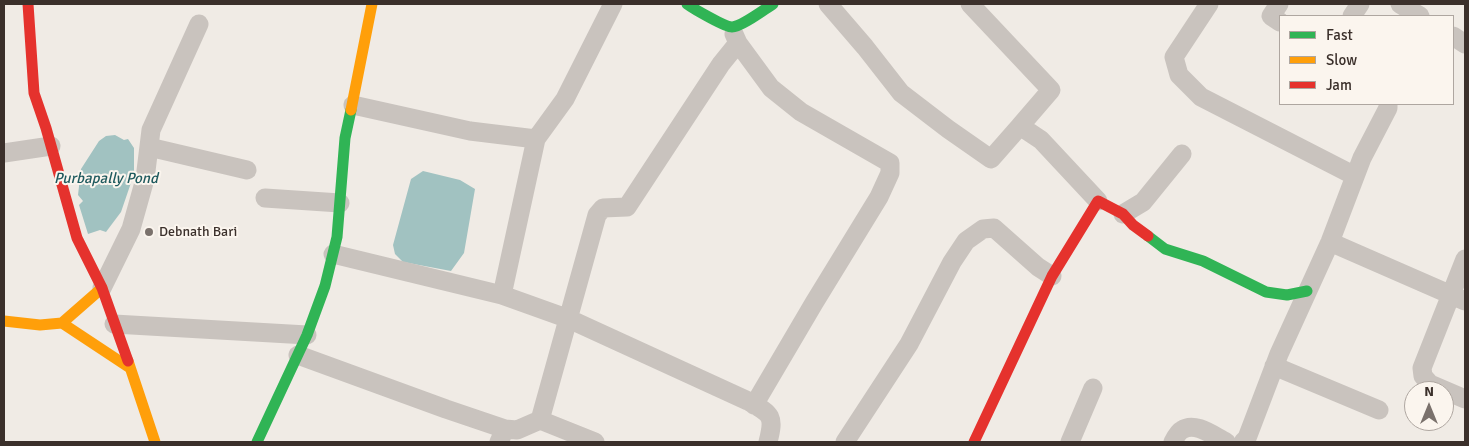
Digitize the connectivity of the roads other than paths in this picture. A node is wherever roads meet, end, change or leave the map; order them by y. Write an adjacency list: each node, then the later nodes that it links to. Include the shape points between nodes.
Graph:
1 (28, 4): 23 (street, via 34,94)
2 (372, 4): 19 (street)
3 (613, 4): 22 (street, via 565,99)
4 (687, 4): 16 (street)
5 (772, 4): 16 (street, via 739,24)
6 (828, 4): 21 (street, via 901,93 991,159)
7 (970, 4): 21 (street, via 1051,90)
8 (1210, 4): 28 (street, via 1174,57 1179,75 1201,97)
9 (1279, 4): 14 (street, via 1271,16)
10 (1360, 4): 12 (street)
11 (1400, 4): 13 (street)
12 (1353, 15)
13 (1418, 15)
14 (1279, 21)
15 (199, 24): 24 (street, via 151,130)
16 (735, 35): 41 (street, via 721,64 627,207 603,208 597,215); 51 (street, via 770,88 801,112 890,163 890,173 879,197)
17 (1454, 37): 18 (street)
18 (1465, 44)
19 (353, 105): 22 (street, via 470,132); 31 (street, via 345,138)
20 (1388, 105): 28 (street)
21 (1020, 126): 30 (street, via 1041,140)
22 (536, 139): 39 (street)
23 (51, 146): 25 (street); 37 (street, via 78,238)
24 (149, 147): 27 (street); 37 (street, via 145,179 131,230)
25 (4, 153)
26 (1182, 154): 32 (street, via 1143,202)
27 (247, 170)
28 (1355, 176): 33 (street)
29 (265, 198): 31 (street)
30 (1098, 201): 32 (street); 36 (street)
31 (340, 203): 34 (street)
32 (1123, 214): 38 (street, via 1165,249 1204,262 1266,292 1287,295)
33 (1330, 242): 38 (street); 40 (street)
34 (333, 254): 39 (street); 45 (street)
35 (1465, 259): 40 (street)
36 (1052, 276): 59 (street, via 994,228 983,229 966,241 909,344); 60 (street)
37 (102, 288): 43 (street); 44 (street)
38 (1307, 291): 47 (street)
39 (502, 294): 41 (street)
40 (1458, 298): 50 (street, via 1422,368 1423,376 1430,384)
41 (569, 319): 51 (street); 53 (street)
42 (4, 322): 43 (street)
43 (62, 323): 48 (street)
44 (114, 324): 45 (street); 48 (street)
45 (307, 335): 46 (street)
46 (298, 355): 54 (street, via 446,410); 55 (street)
47 (1274, 366): 52 (street); 64 (street)
48 (130, 368): 56 (street)
49 (1093, 388): 61 (street)
50 (1465, 399)
51 (754, 404): 58 (street, via 766,410 771,418)
52 (1379, 410)
53 (540, 420): 54 (street); 57 (street)
54 (502, 436)
55 (264, 441)
56 (155, 442)
57 (595, 442)
58 (768, 442)
59 (845, 442)
60 (974, 442)
61 (1070, 442)
62 (1173, 442): 63 (street, via 1181,430 1190,427 1199,428)
63 (1226, 442)
64 (1243, 442)

